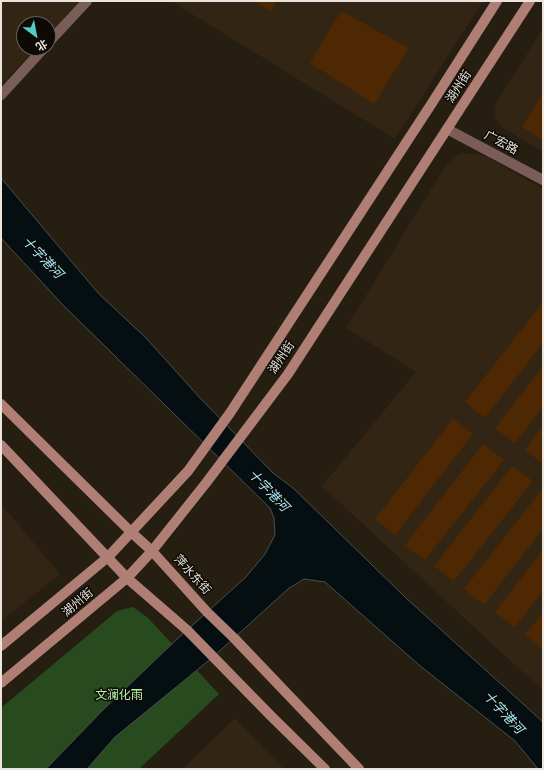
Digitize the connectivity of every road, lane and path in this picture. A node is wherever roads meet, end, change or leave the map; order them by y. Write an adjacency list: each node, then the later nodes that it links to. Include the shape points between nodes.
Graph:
1 (87, 1): 4 (street)
2 (497, 1): 11 (main road, 湖州街, via 230,413 188,471)
3 (530, 1): 7 (main road, 湖州街)
4 (56, 34)
5 (37, 56): 6 (street)
6 (1, 94)
7 (448, 129): 8 (street, 广宏路); 12 (main road, 湖州街, via 288,374)
8 (543, 180)
9 (1, 404): 11 (main road, 萍水东街)
10 (1, 445): 13 (main road)
11 (131, 532): 12 (main road, 萍水东街); 13 (main road, 湖州街)
12 (152, 551): 14 (main road, 湖州街); 18 (main road, 萍水东街, via 207,612)
13 (108, 557): 14 (main road); 15 (main road, 湖州街)
14 (127, 578): 16 (main road, 湖州街); 17 (main road, via 187,630)
15 (1, 646)
16 (1, 683)
17 (326, 769)
18 (359, 769)

